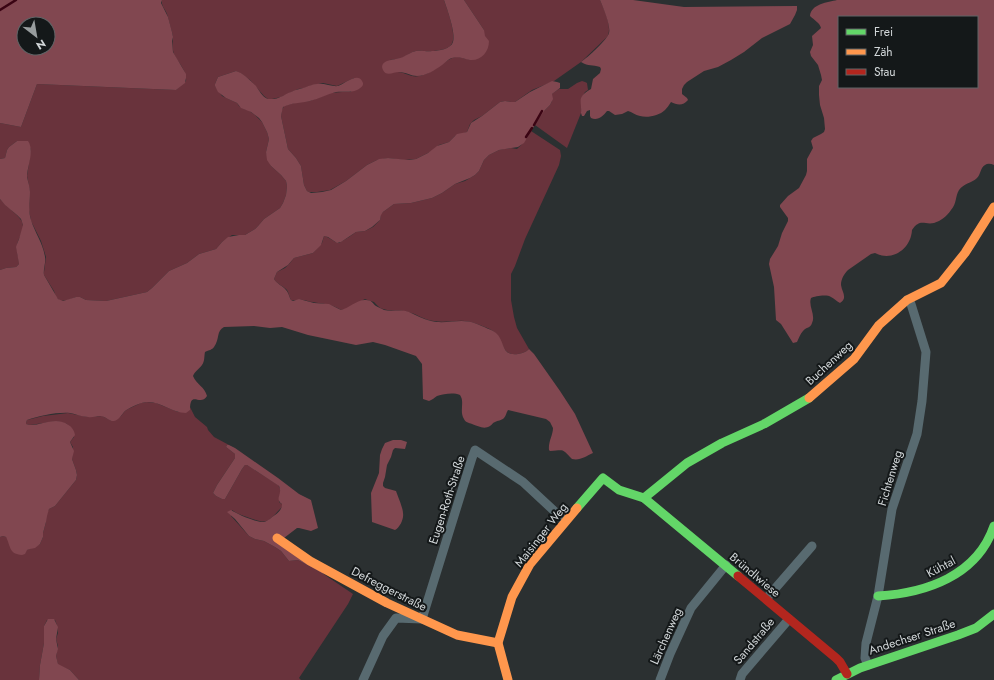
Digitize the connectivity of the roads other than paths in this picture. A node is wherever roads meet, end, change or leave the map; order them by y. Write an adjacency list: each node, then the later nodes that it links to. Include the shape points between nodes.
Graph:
1 (994, 207): 2 (street, Buchenweg, via 965,253 941,283)
2 (907, 300): 3 (street, Buchenweg, via 879,325 854,359 807,400 687,463); 9 (street, Fichtenweg, via 911,304 926,352 922,401 917,434 892,509)
3 (644, 498): 4 (street, Maisinger Weg, via 619,490 603,478); 8 (street, Bründlwiese)
4 (565, 521): 12 (street, Eugen-Roth-Straße, via 523,482 475,450); 14 (street, Maisinger Weg, via 530,564 512,597)
5 (994, 526): 9 (street, Kühtal, via 977,555 966,568 953,577 918,591)
6 (278, 538): 12 (street, Defreggerstraße, via 338,576)
7 (812, 546): 10 (street)
8 (726, 566): 10 (street, Bründlwiese); 19 (street, Lärchenweg, via 691,608)
9 (878, 596): 15 (street, Fichtenweg, via 866,643 865,658)
10 (766, 599): 13 (street, Bründlwiese)
11 (994, 614): 15 (street, Andechser Straße, via 976,628)
12 (422, 619): 14 (street, Defreggerstraße, via 457,635); 17 (street, via 396,618 383,636)
13 (789, 619): 16 (street, Bründlwiese, via 836,658); 20 (street, Sandstraße, via 742,674)
14 (498, 643): 18 (street)
15 (868, 665): 16 (street, Andechser Straße)
16 (847, 674): 21 (street, Andechser Straße)
17 (363, 680)
18 (508, 680)
19 (660, 680)
20 (740, 680)
21 (836, 680)

